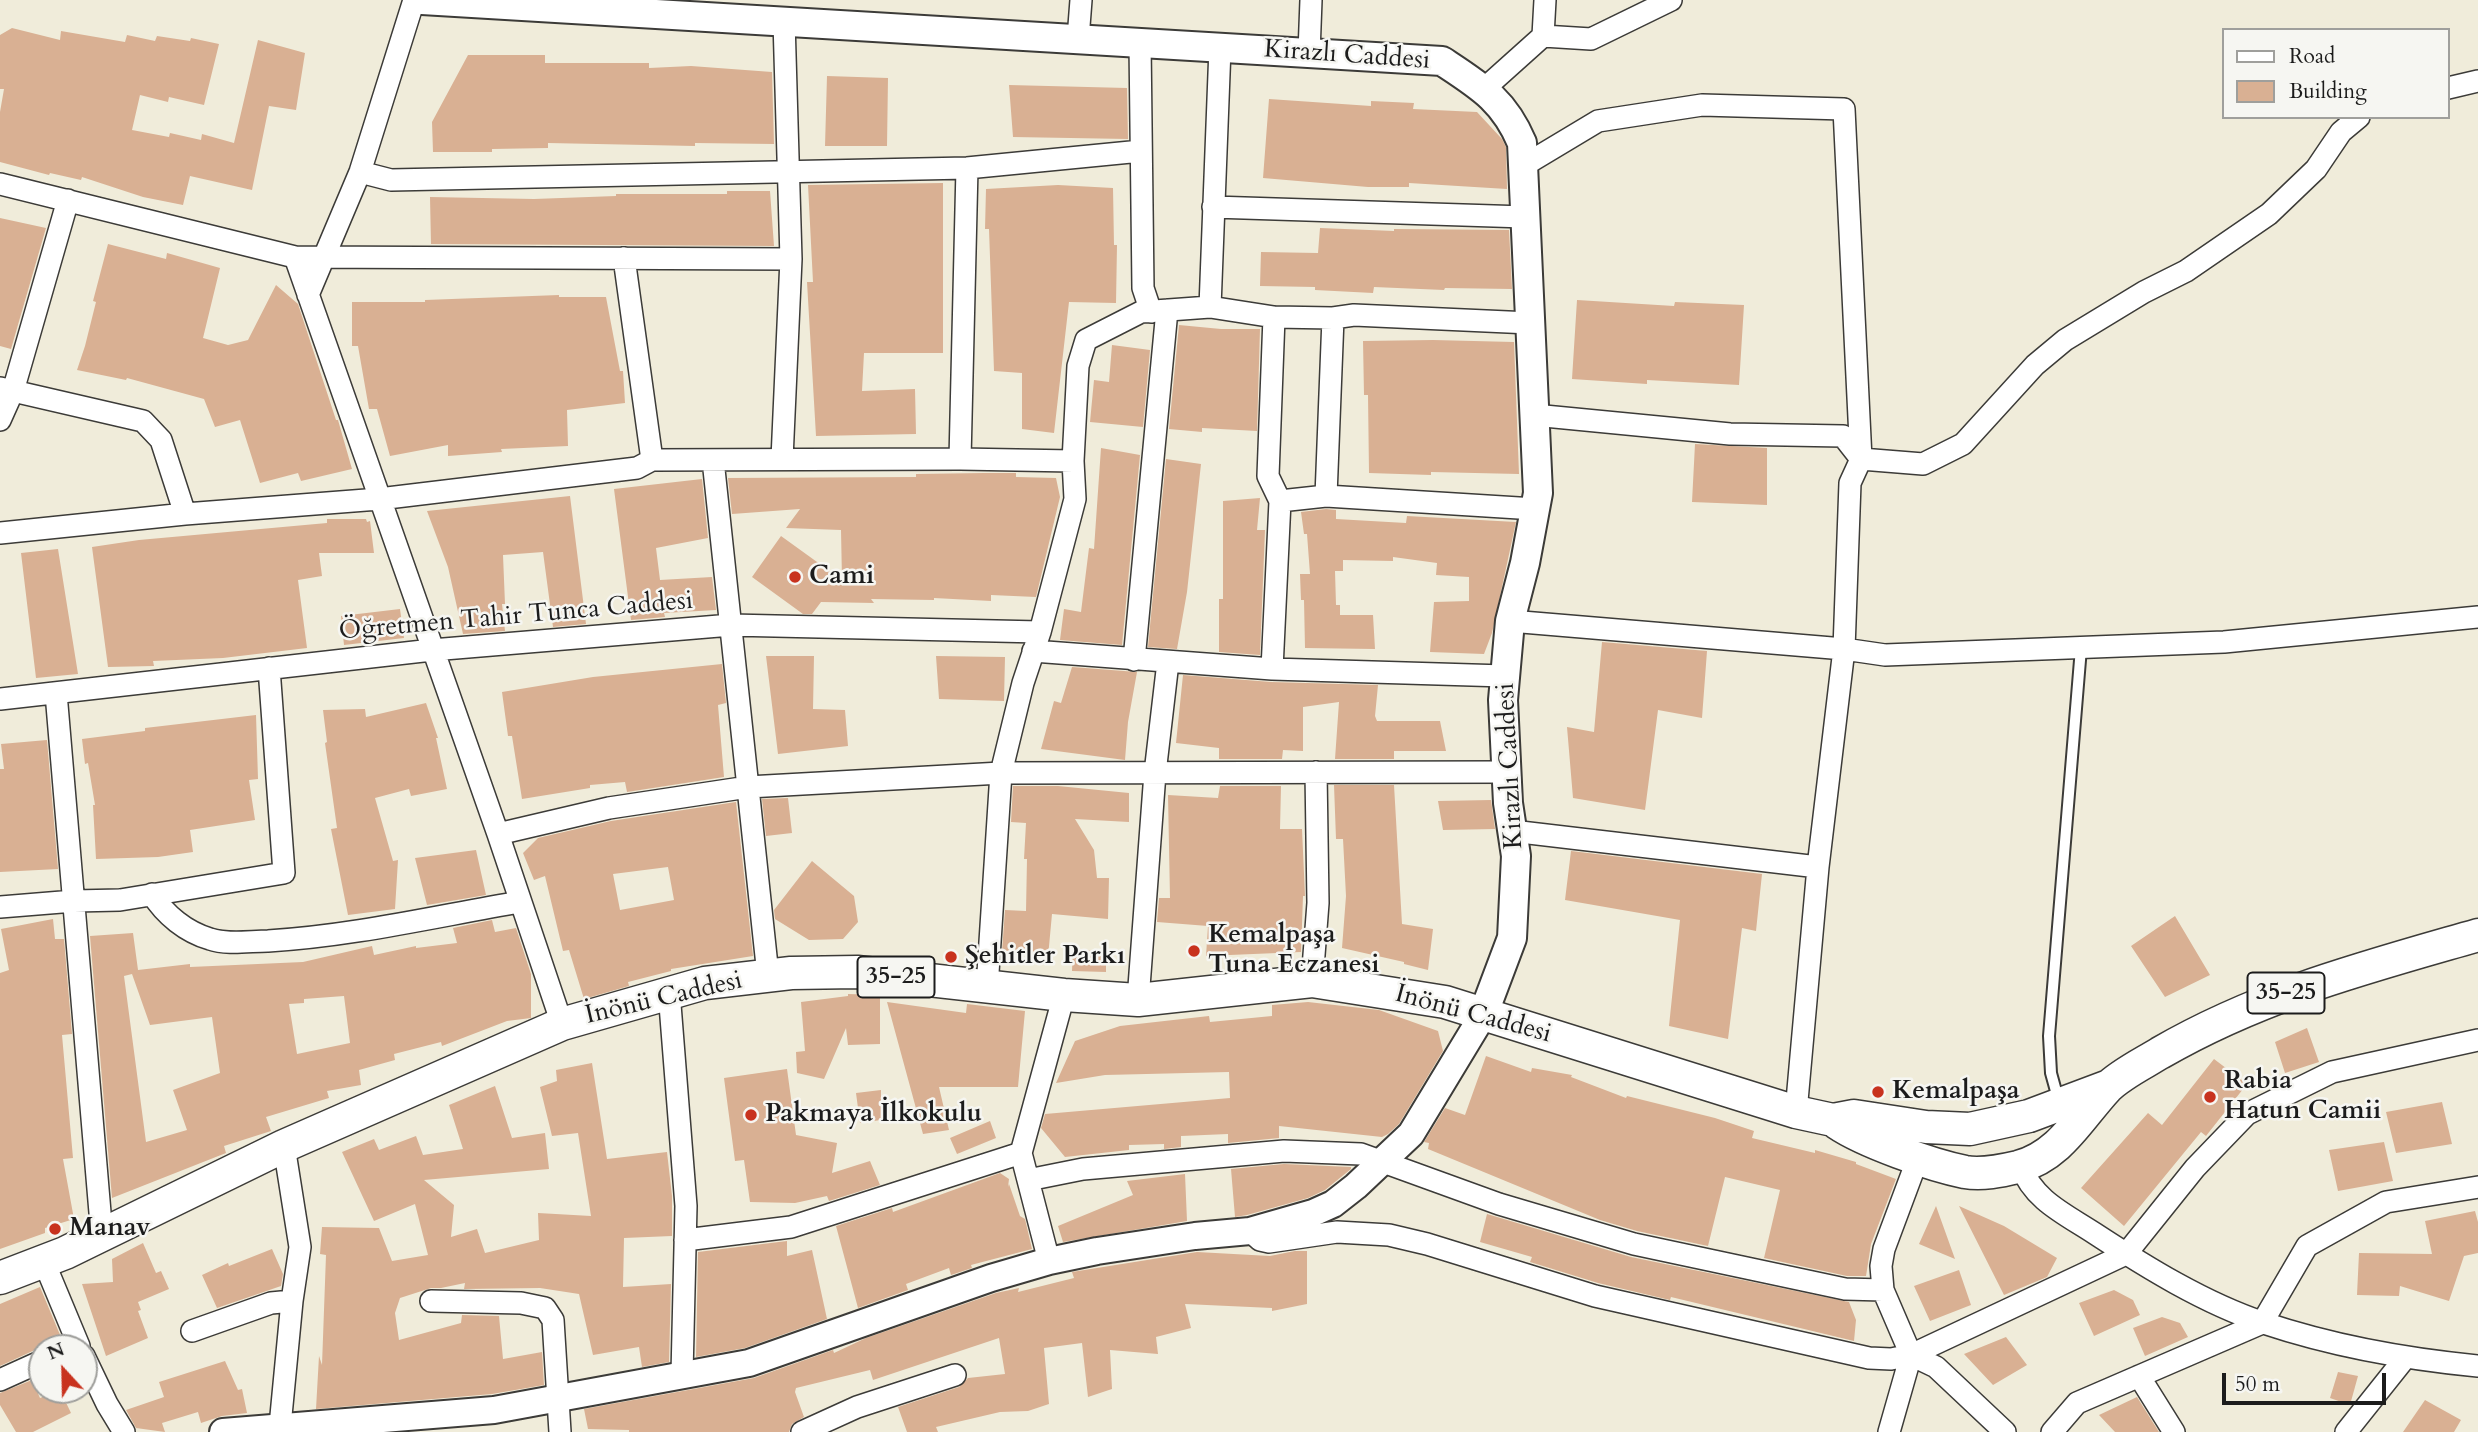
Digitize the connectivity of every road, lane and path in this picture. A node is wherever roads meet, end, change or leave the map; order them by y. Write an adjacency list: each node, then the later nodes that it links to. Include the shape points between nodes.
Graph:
1 (414, 0): 21 (street)
2 (422, 0): 7 (main road, Kirazlı Caddesi)
3 (1081, 0): 10 (street)
4 (1311, 0): 13 (street)
5 (1545, 0): 9 (street)
6 (1671, 0): 9 (street, via 1591,39)
7 (714, 9): 8 (main road, Kirazlı Caddesi)
8 (784, 22): 10 (main road, Kirazlı Caddesi); 22 (street)
9 (1543, 36): 16 (street)
10 (1078, 39): 11 (main road, Kirazlı Caddesi)
11 (1140, 43): 12 (main road, Kirazlı Caddesi); 18 (street)
12 (1220, 48): 13 (main road, Kirazlı Caddesi); 25 (street)
13 (1309, 53): 16 (main road, Kirazlı Caddesi, via 1442,61)
14 (2478, 81): 15 (street)
15 (2450, 88)
16 (1485, 89): 19 (main road, Kirazlı Caddesi, via 1513,120 1522,144)
17 (2357, 119): 42 (street, via 2341,132 2316,169 2269,214 2186,271 2065,340 2035,365 1963,444 1923,464)
18 (1142, 151): 20 (street); 33 (street, via 1143,288)
19 (1523, 166): 26 (main road, Kirazlı Caddesi); 42 (street, via 1598,121 1702,105 1844,110)
20 (967, 168): 22 (street); 41 (street)
21 (360, 172): 22 (street, via 391,180); 28 (street)
22 (788, 173): 30 (street)
23 (0, 184): 24 (street)
24 (68, 200): 27 (street); 37 (street)
25 (1213, 207): 26 (street); 32 (street)
26 (1525, 217): 36 (main road, Kirazlı Caddesi)
27 (295, 257): 28 (street); 31 (street)
28 (323, 257): 29 (street); 31 (street)
29 (624, 258): 30 (street); 43 (street)
30 (791, 259): 40 (street)
31 (308, 295): 47 (street)
32 (1210, 307): 33 (street); 34 (street)
33 (1159, 311): 45 (street, via 1142,312 1086,340 1078,366); 59 (street)
34 (1274, 317): 35 (street); 48 (street, via 1268,476)
35 (1333, 317): 36 (street); 46 (street)
36 (1530, 323): 38 (main road, Kirazlı Caddesi)
37 (6, 389): 39 (street); 50 (street, via 143,421 161,440)
38 (1534, 415): 42 (street, via 1730,434 1843,436); 49 (main road, Kirazlı Caddesi)
39 (0, 420)
40 (782, 459): 41 (street); 44 (street)
41 (960, 459): 45 (street)
42 (1861, 459): 57 (street, via 1850,483)
43 (652, 460): 44 (street); 47 (street, via 636,468)
44 (713, 460): 54 (street)
45 (1073, 461): 55 (street, via 1075,499)
46 (1326, 496): 48 (street); 49 (street)
47 (379, 499): 50 (street); 58 (street)
48 (1280, 501): 62 (street)
49 (1535, 509): 53 (main road, Kirazlı Caddesi)
50 (185, 514): 51 (street)
51 (0, 533)
52 (2478, 617): 56 (street, via 2224,642)
53 (1510, 621): 57 (street); 63 (main road, Kirazlı Caddesi)
54 (731, 625): 55 (street, Öğretmen Tahir Tunca Caddesi); 58 (street, Öğretmen Tahir Tunca Caddesi); 70 (street)
55 (1036, 641): 59 (street, Öğretmen Tahir Tunca Caddesi); 68 (street)
56 (2081, 648): 57 (street, via 1885,655); 89 (lane, via 2049,1036 2051,1073)
57 (1844, 649): 73 (street)
58 (432, 650): 61 (street, Öğretmen Tahir Tunca Caddesi); 72 (street)
59 (1134, 660): 60 (street, Öğretmen Tahir Tunca Caddesi)
60 (1168, 662): 62 (street, Öğretmen Tahir Tunca Caddesi); 69 (street)
61 (269, 668): 64 (street, Öğretmen Tahir Tunca Caddesi); 74 (street, via 284,873)
62 (1272, 669): 63 (street, Öğretmen Tahir Tunca Caddesi)
63 (1505, 676): 67 (main road, Kirazlı Caddesi)
64 (56, 693): 65 (street, Öğretmen Tahir Tunca Caddesi); 75 (street)
65 (0, 699)
66 (1317, 772): 67 (street); 69 (street); 80 (street, via 1318,903)
67 (1507, 772): 71 (main road, Kirazlı Caddesi)
68 (1000, 773): 69 (street); 70 (street); 81 (street)
69 (1155, 773): 84 (street)
70 (748, 787): 72 (street, via 609,808); 79 (street)
71 (1512, 831): 73 (street); 85 (main road, Kirazlı Caddesi, via 1516,856 1511,938)
72 (498, 834): 76 (street)
73 (1818, 867): 90 (street)
74 (152, 894): 75 (street); 76 (street, via 163,911 193,931 211,940 238,942 313,938)
75 (74, 901): 77 (street); 103 (street)
76 (520, 902): 86 (street)
77 (0, 907)
78 (2478, 935): 88 (main road, 35-25, via 2340,974 2249,1008 2160,1053)
79 (768, 975): 81 (main road, İnönü Caddesi / 35-25, via 857,972); 82 (main road, İnönü Caddesi / 35-25)
80 (1312, 981): 84 (main road, İnönü Caddesi / 35-25); 85 (main road, İnönü Caddesi / 35-25, via 1410,995)
81 (988, 988): 83 (main road, İnönü Caddesi / 35-25)
82 (669, 992): 86 (main road, İnönü Caddesi / 35-25); 104 (street)
83 (1064, 995): 84 (main road, İnönü Caddesi / 35-25); 95 (street)
84 (1138, 1000)
85 (1483, 1015): 90 (main road, İnönü Caddesi / 35-25); 97 (street, via 1411,1134)
86 (562, 1024): 94 (main road, İnönü Caddesi / 35-25)
87 (2478, 1040): 105 (street, via 2332,1072 2247,1114 2195,1168)
88 (2109, 1086): 89 (main road, İnönü Caddesi / 35-25); 98 (main road, 35-25, via 2060,1144)
89 (2060, 1104): 92 (main road, İnönü Caddesi / 35-25)
90 (1796, 1112): 91 (main road, İnönü Caddesi / 35-25)
91 (1833, 1120): 93 (main road, İnönü Caddesi / 35-25, via 1854,1116); 96 (main road, 35-25, via 1851,1132)
92 (2008, 1122): 93 (main road, İnönü Caddesi / 35-25); 98 (main road, via 2020,1149)
93 (1970, 1129): 99 (main road)
94 (284, 1146): 103 (main road, İnönü Caddesi / 35-25); 110 (street, via 300,1247)
95 (1021, 1153): 100 (street); 104 (street, via 791,1227)
96 (1918, 1158): 99 (main road, 35-25); 109 (street, via 1884,1249)
97 (1382, 1161): 100 (street, via 1349,1153 1284,1151 1083,1169); 102 (street, via 1332,1203); 109 (street, via 1499,1204 1634,1244 1845,1289)
98 (2021, 1166): 99 (main road, 35-25); 105 (street, via 2039,1197)
99 (1967, 1172)
100 (1028, 1180): 106 (street)
101 (2478, 1187): 112 (street, via 2386,1202 2307,1246)
102 (1250, 1231): 106 (street); 115 (street, via 1269,1242 1337,1232 1389,1235 1595,1296 1869,1358)
103 (102, 1236): 107 (main road, İnönü Caddesi / 35-25)
104 (685, 1240): 119 (street)
105 (2126, 1254): 112 (street, via 2180,1286); 115 (street)
106 (1049, 1261): 119 (street, via 749,1363)
107 (44, 1262): 108 (main road, İnönü Caddesi / 35-25); 114 (street)
108 (0, 1278)
109 (1883, 1290): 115 (street)
110 (292, 1301): 113 (street, via 271,1303); 125 (street)
111 (430, 1301): 124 (street, via 522,1303 545,1308 553,1320)
112 (2262, 1323): 116 (street); 121 (street)
113 (192, 1331)
114 (73, 1334)
115 (1911, 1355): 130 (street); 131 (street, via 1936,1367)
116 (2405, 1358): 117 (street); 134 (street)
117 (2478, 1366)
118 (28, 1368): 122 (street)
119 (682, 1374): 124 (street)
120 (955, 1376): 129 (street, via 857,1407)
121 (2139, 1376): 132 (street, via 2077,1403); 133 (street)
122 (0, 1381)
123 (98, 1386): 126 (street)
124 (558, 1398): 125 (street, via 494,1410); 128 (street)
125 (296, 1427): 127 (street)
126 (124, 1432)
127 (223, 1432)
128 (560, 1432)
129 (802, 1432)
130 (1889, 1432)
131 (2006, 1432)
132 (2052, 1432)
133 (2174, 1432)
134 (2346, 1432)

